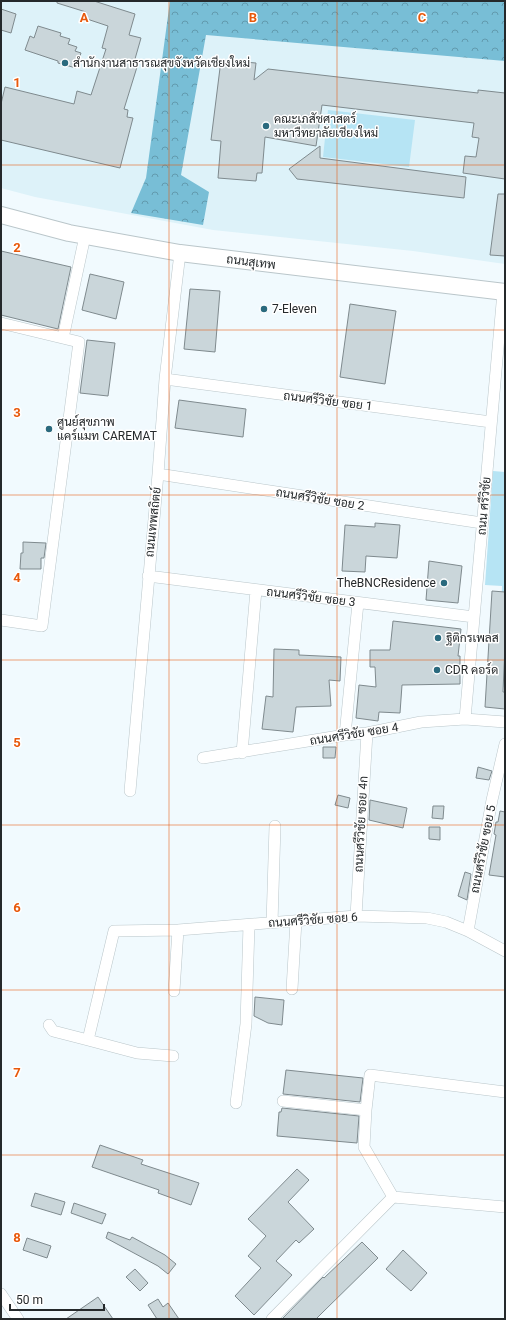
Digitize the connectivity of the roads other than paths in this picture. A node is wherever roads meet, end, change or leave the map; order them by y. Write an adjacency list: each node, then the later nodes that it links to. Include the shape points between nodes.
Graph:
1 (1, 215): 2 (main road, ถนนสุเทพ)
2 (85, 236): 3 (main road, ถนนสุเทพ); 6 (street)
3 (180, 253): 4 (main road, ถนนสุเทพ); 7 (street, ถนนเทพสถิตย์)
4 (504, 292): 8 (street, ถนน ศรีวิชัย)
5 (1, 324): 6 (street)
6 (62, 338): 15 (street, via 80,342 42,626)
7 (165, 379): 8 (street, ถนนศรีวิชัย ซอย 1); 9 (street, ถนนเทพสถิตย์)
8 (491, 422): 10 (street, ถนน ศรีวิชัย)
9 (158, 474): 10 (street, ถนนศรีวิชัย ซอย 2); 11 (street, ถนนเทพสถิตย์)
10 (482, 523): 14 (street, ถนน ศรีวิชัย)
11 (148, 576): 12 (street, ถนนศรีวิชัย ซอย 3); 23 (street, ถนนเทพสถิตย์)
12 (256, 590): 13 (street, ถนนศรีวิชัย ซอย 3); 21 (street)
13 (358, 603): 14 (street, ถนนศรีวิชัย ซอย 3); 19 (street)
14 (474, 618): 16 (street, ถนน ศรีวิชัย)
15 (1, 620)
16 (465, 719): 17 (street, ถนนศรีวิชัย ซอย 4); 18 (street, ถนนศรีวิชัย ซอย 4, via 420,722)
17 (505, 722)
18 (367, 733): 19 (street, ถนนศรีวิชัย ซอย 4); 25 (street, ถนนศรีวิชัย ซอย 4ก)
19 (345, 735): 21 (street, ถนนศรีวิชัย ซอย 4)
20 (505, 744): 30 (street, ถนนศรีวิชัย ซอย 5)
21 (242, 753): 22 (street, ถนนศรีวิชัย ซอย 4)
22 (203, 758)
23 (130, 791)
24 (275, 826): 27 (street)
25 (356, 916): 26 (street, ถนนศรีวิชัย ซอย 6); 30 (street, ถนนศรีวิชัย ซอย 6, via 427,918)
26 (296, 921): 27 (street, ถนนศรีวิชัย ซอย 6); 32 (street)
27 (272, 923): 28 (street, ถนนศรีวิชัย ซอย 6)
28 (249, 924): 29 (street, ถนนศรีวิชัย ซอย 6); 39 (street, via 246,1024)
29 (178, 930): 33 (street); 35 (street, ถนนศรีวิชัย ซอย 6, via 114,931)
30 (468, 931): 31 (street, ถนนศรีวิชัย ซอย 6)
31 (505, 951)
32 (292, 989)
33 (174, 991)
34 (49, 1025): 35 (street, via 53,1030)
35 (88, 1040): 36 (street, via 137,1052)
36 (173, 1056)
37 (505, 1092): 40 (street, via 370,1075)
38 (283, 1101): 40 (street)
39 (236, 1103)
40 (366, 1110): 41 (street, via 364,1147)
41 (393, 1197): 42 (street); 45 (street)
42 (505, 1207)
43 (1, 1294): 44 (street)
44 (18, 1319)
45 (272, 1319)

